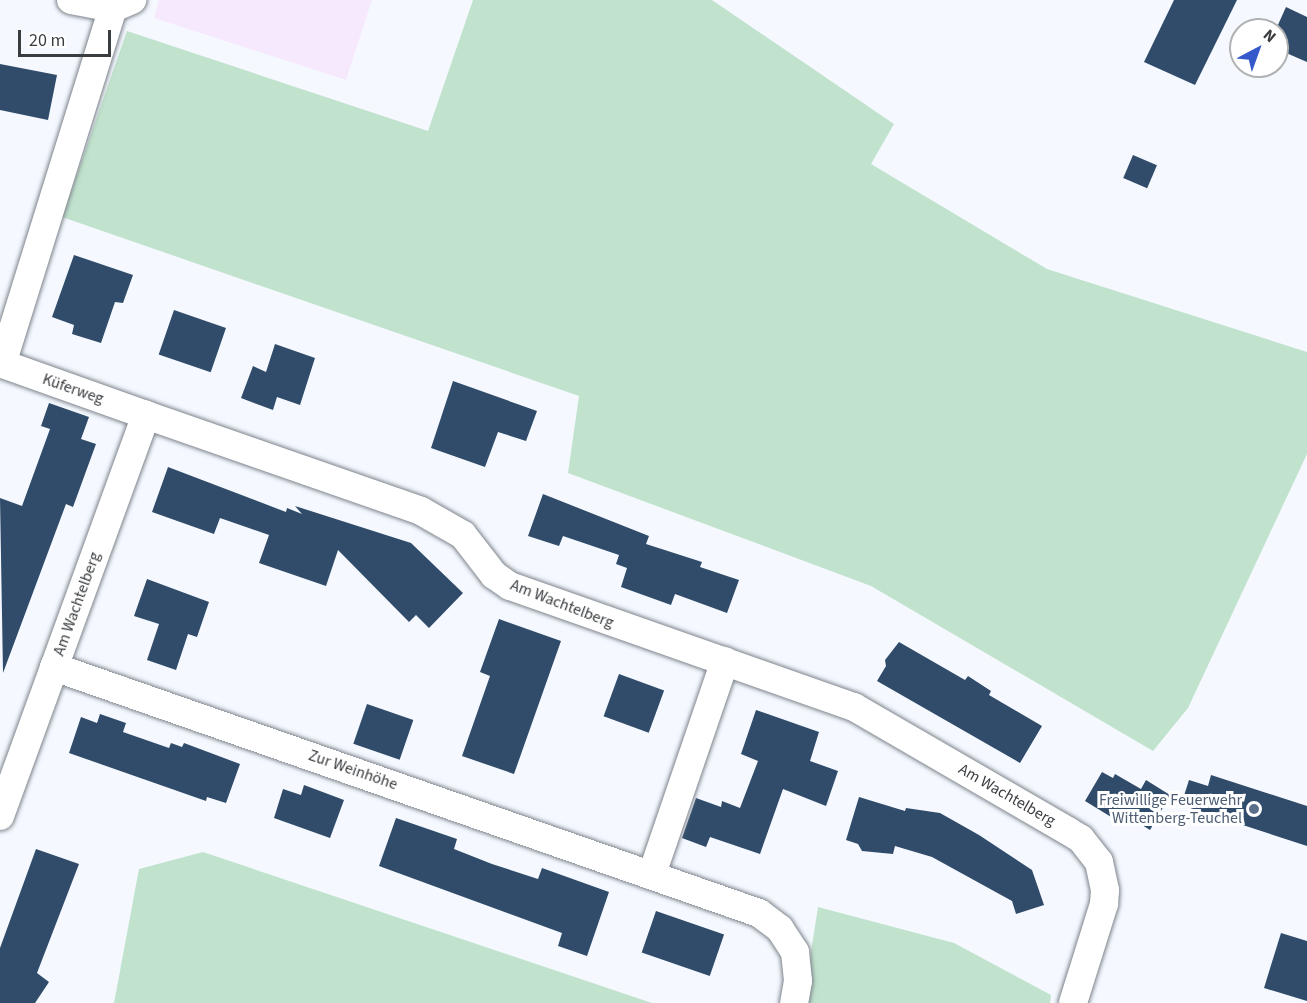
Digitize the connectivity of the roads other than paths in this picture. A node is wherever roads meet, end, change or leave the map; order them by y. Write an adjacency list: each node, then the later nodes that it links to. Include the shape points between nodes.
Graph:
1 (71, 0): 2 (street)
2 (123, 4): 3 (street)
3 (1, 364): 4 (street, Küferweg)
4 (146, 415): 5 (street, Am Wachtelberg, via 421,511 463,535 494,575 510,586); 6 (street, Am Wachtelberg)
5 (725, 661): 8 (street); 10 (street, Am Wachtelberg, via 854,707 1081,839 1099,862 1105,890)
6 (54, 667): 7 (street, Am Wachtelberg); 8 (street, Zur Weinhöhe)
7 (0, 816)
8 (651, 874): 9 (street, Zur Weinhöhe, via 771,920 795,952 798,981)
9 (794, 1003)
10 (1073, 1003)

